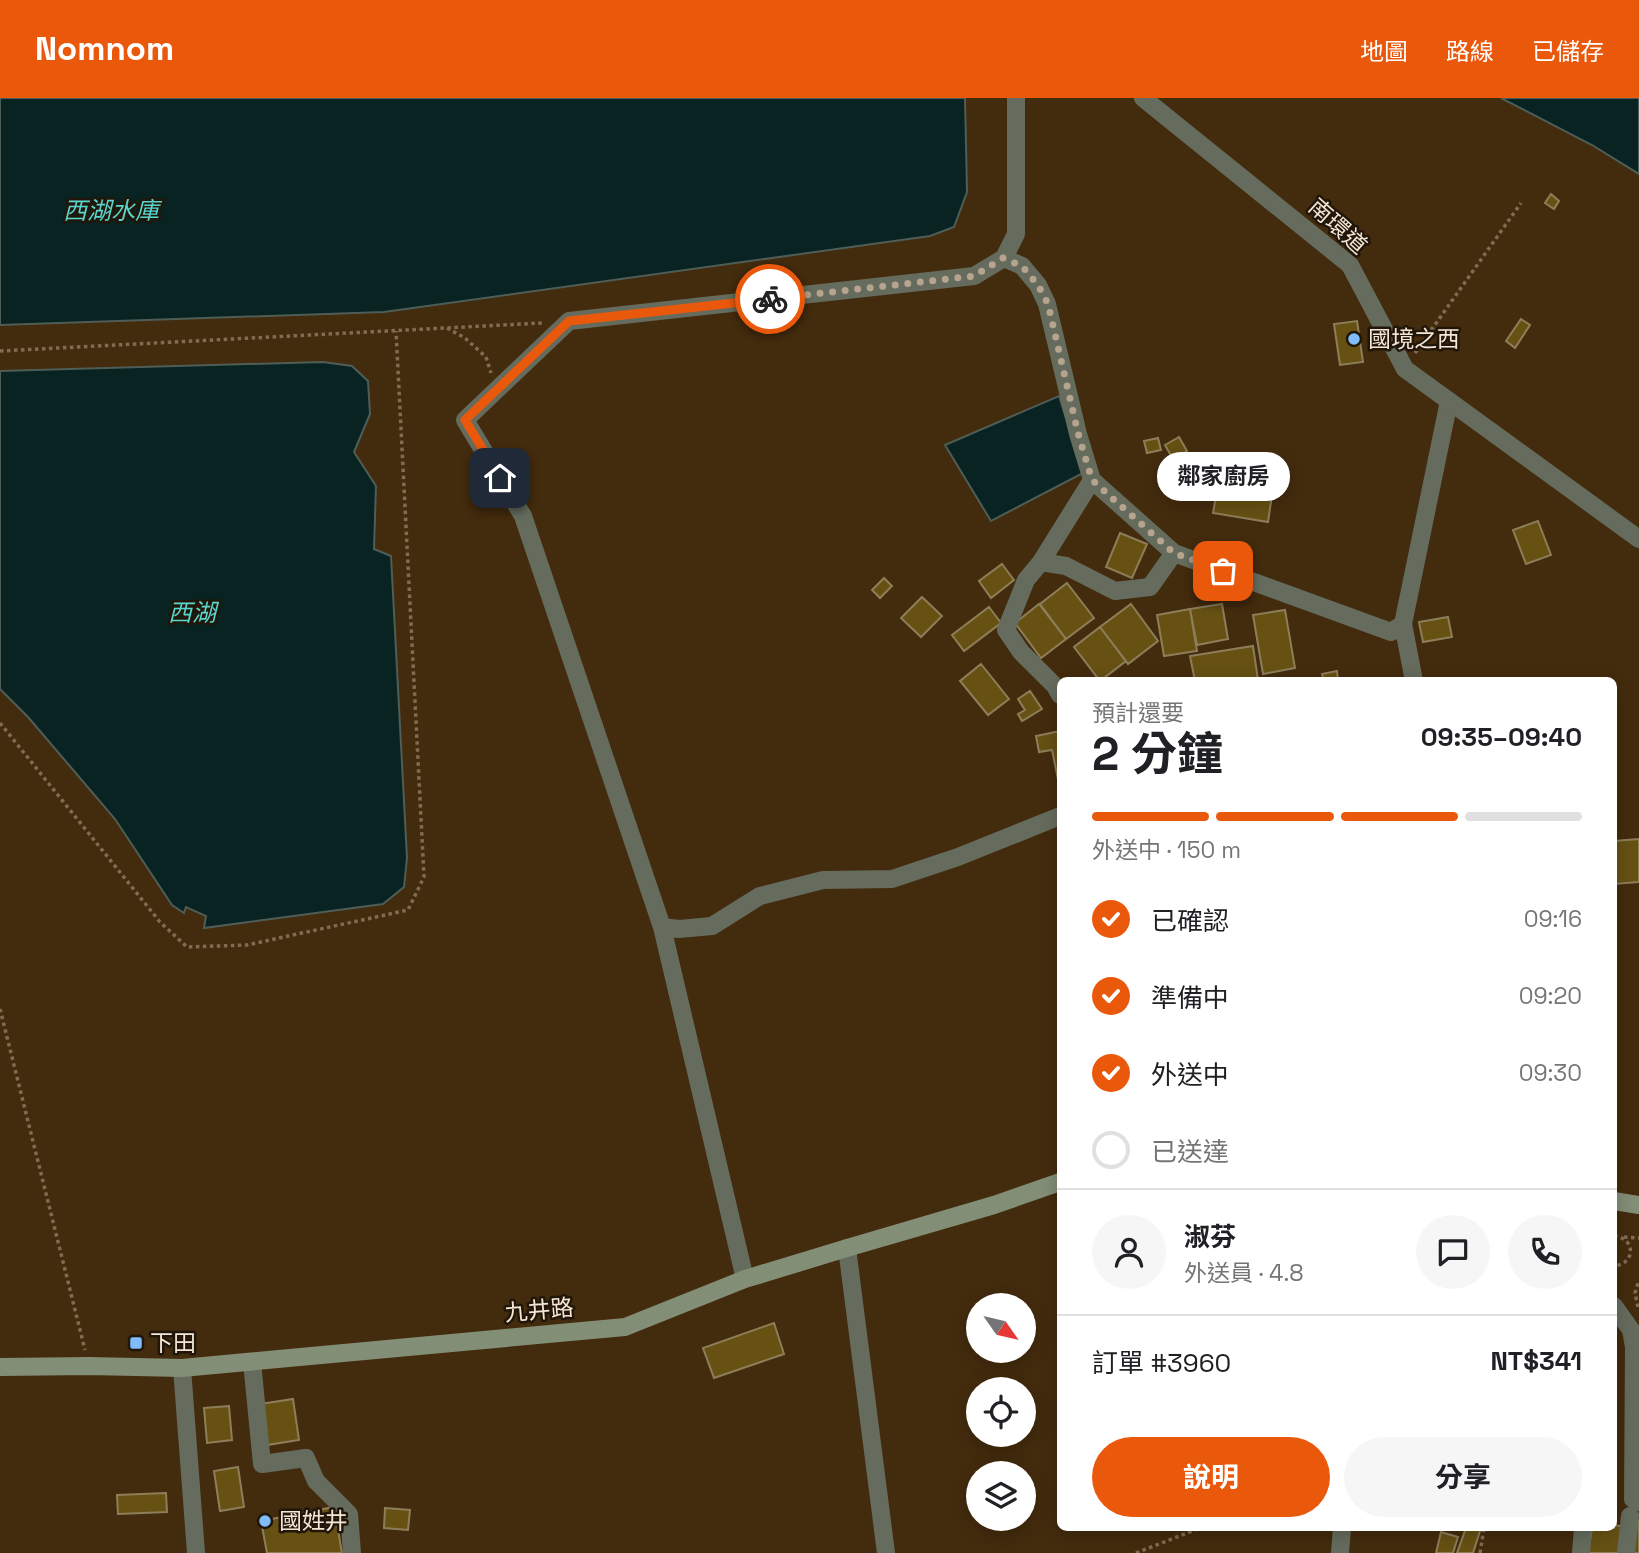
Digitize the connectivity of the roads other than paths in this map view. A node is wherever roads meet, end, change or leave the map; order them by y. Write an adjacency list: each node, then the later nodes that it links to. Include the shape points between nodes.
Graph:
1 (1016, 98): 3 (street, via 1016,234)
2 (1143, 98): 4 (street, 南環道, via 1350,265 1405,369)
3 (1003, 258): 5 (street, via 1022,266 1048,304); 13 (street, via 974,276 569,321 465,420 523,516)
4 (1449, 401): 6 (street, 南環道); 9 (street)
5 (1092, 480): 7 (street); 8 (street)
6 (1639, 539)
7 (1174, 553): 8 (street, via 1150,587 1115,591 1066,566); 9 (street, via 1391,632)
8 (1041, 562): 11 (street, via 1026,580 1006,630)
9 (1403, 624): 10 (street)
10 (1413, 677)
11 (1057, 690)
12 (1057, 817): 13 (street, via 892,879 823,880 760,896 712,926)
13 (662, 927): 18 (street)
14 (1057, 1183): 17 (main road, 九井路)
15 (1617, 1201): 16 (main road)
16 (1639, 1205)
17 (847, 1248): 18 (main road, 九井路); 29 (street)
18 (746, 1279): 21 (main road, 九井路, via 625,1327)
19 (1617, 1310): 20 (street, via 1631,1330)
20 (1636, 1348): 24 (street)
21 (252, 1362): 23 (main road, 九井路); 28 (street, via 262,1464 306,1458 316,1481 349,1514)
22 (0, 1367): 23 (main road, 九井路)
23 (182, 1368): 27 (street)
24 (1630, 1511): 32 (street)
25 (1342, 1531): 30 (street)
26 (1583, 1531): 31 (street)
27 (196, 1553)
28 (352, 1553)
29 (886, 1553)
30 (1340, 1553)
31 (1581, 1553)
32 (1626, 1553)

